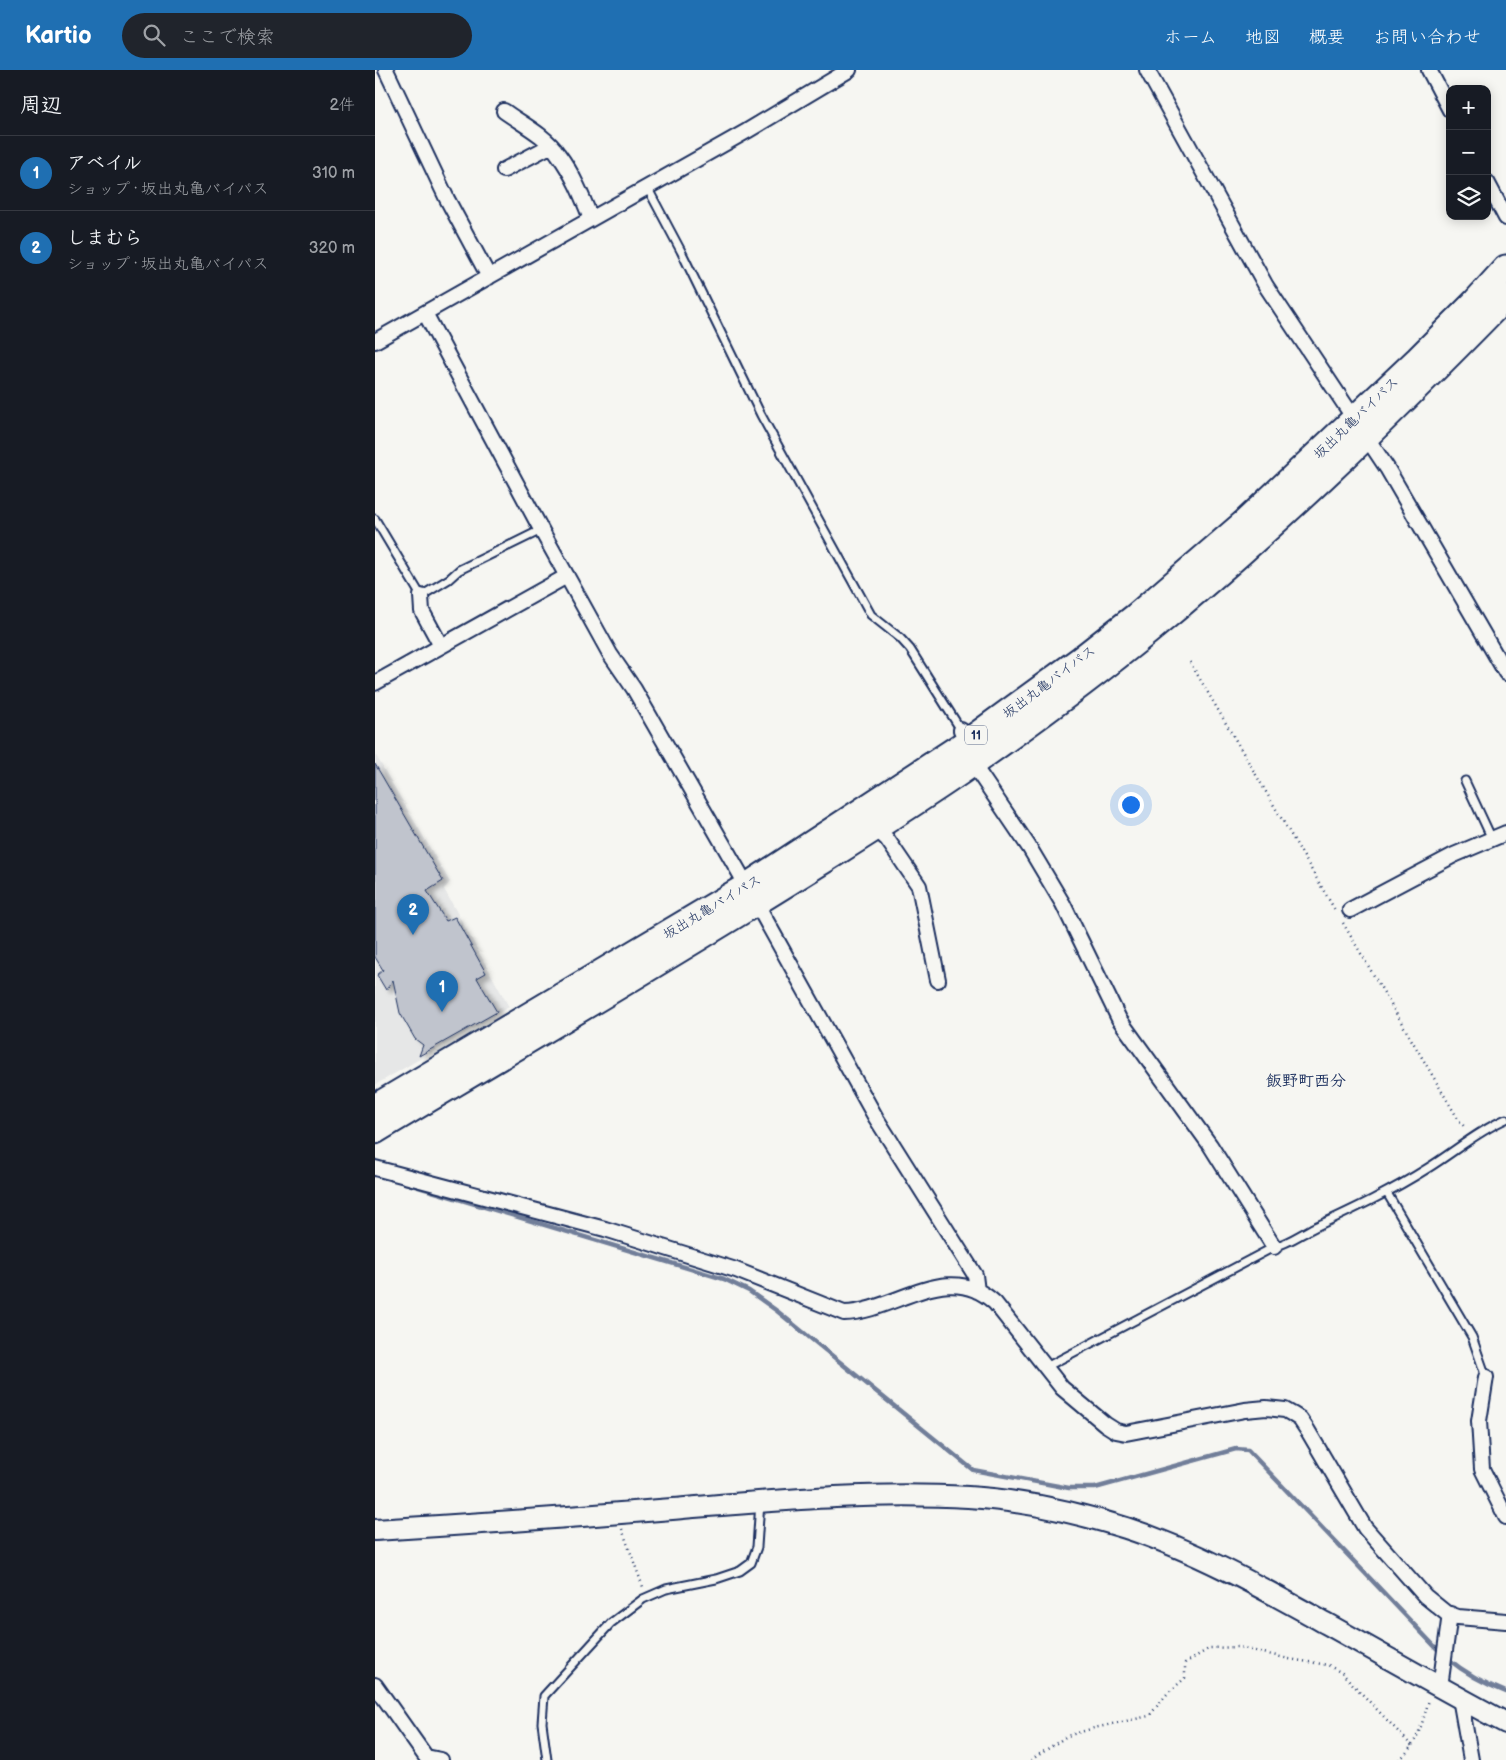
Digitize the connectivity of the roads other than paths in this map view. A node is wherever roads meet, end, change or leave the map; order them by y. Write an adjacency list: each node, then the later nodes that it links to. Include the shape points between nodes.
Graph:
1 (386, 70): 14 (street, via 447,199)
2 (849, 70): 9 (street)
3 (1147, 70): 18 (street, via 1266,286)
4 (1429, 70): 5 (street)
5 (1446, 102)
6 (503, 111): 7 (street, via 537,133)
7 (550, 146): 8 (street); 12 (street, via 576,183)
8 (503, 170)
9 (647, 187): 12 (street); 26 (lane, via 761,415 871,616 910,649)
10 (1491, 190): 11 (street)
11 (1506, 218)
12 (591, 219): 14 (street)
13 (1506, 268): 18 (highway, 坂出丸亀バイパス / 11)
14 (489, 277): 16 (street)
15 (1506, 297): 18 (highway, 坂出丸亀バイパス / 11)
16 (425, 313): 17 (street); 20 (street)
17 (375, 341)
18 (1360, 429): 24 (street, via 1387,468); 26 (highway, 坂出丸亀バイパス / 11, via 1136,616)
19 (375, 519): 22 (lane)
20 (541, 530): 21 (street); 22 (lane, via 459,570)
21 (567, 576): 23 (street); 31 (street)
22 (421, 596): 23 (street, via 422,611)
23 (441, 646): 25 (street)
24 (1506, 673)
25 (375, 683)
26 (968, 744): 28 (highway, 坂出丸亀バイパス / 11); 31 (highway, 坂出丸亀バイパス / 11); 39 (street, via 979,773 1063,904 1119,1019 1210,1145)
27 (1465, 781): 30 (lane)
28 (875, 828): 31 (highway, 坂出丸亀バイパス / 11); 33 (street, via 887,839 919,886)
29 (1506, 833): 30 (street)
30 (1492, 839): 32 (street, via 1454,855)
31 (752, 895): 34 (highway, 坂出丸亀バイパス / 11); 36 (highway, 坂出丸亀バイパス / 11); 40 (street, via 877,1118 975,1275)
32 (1343, 914)
33 (938, 980)
34 (375, 1107)
35 (1506, 1119): 38 (lane, via 1490,1126)
36 (375, 1131)
37 (375, 1168): 40 (street, via 605,1229 736,1270 844,1313 860,1312 941,1286 953,1285)
38 (1387, 1193): 39 (lane); 42 (lane, via 1472,1337)
39 (1274, 1247): 41 (lane)
40 (977, 1291): 41 (street, via 995,1303)
41 (1047, 1366): 46 (street, via 1062,1388 1077,1402 1105,1424 1126,1434 1245,1410 1277,1409 1292,1414 1308,1431 1365,1528 1425,1596)
42 (1486, 1377): 44 (street, via 1479,1421 1482,1469)
43 (760, 1502): 45 (street); 48 (street, via 844,1496 969,1497 1015,1502 1091,1517 1162,1540 1210,1562); 54 (lane, via 757,1547 751,1563 740,1571 666,1589 647,1598 611,1623 543,1696)
44 (1506, 1517)
45 (375, 1530)
46 (1449, 1614): 47 (street); 48 (street)
47 (1506, 1621)
48 (1439, 1680): 50 (street)
49 (375, 1685): 52 (street)
50 (1460, 1698): 51 (street); 55 (street)
51 (1506, 1723)
52 (421, 1758): 53 (street)
53 (441, 1760)
54 (547, 1760)
55 (1471, 1760)

